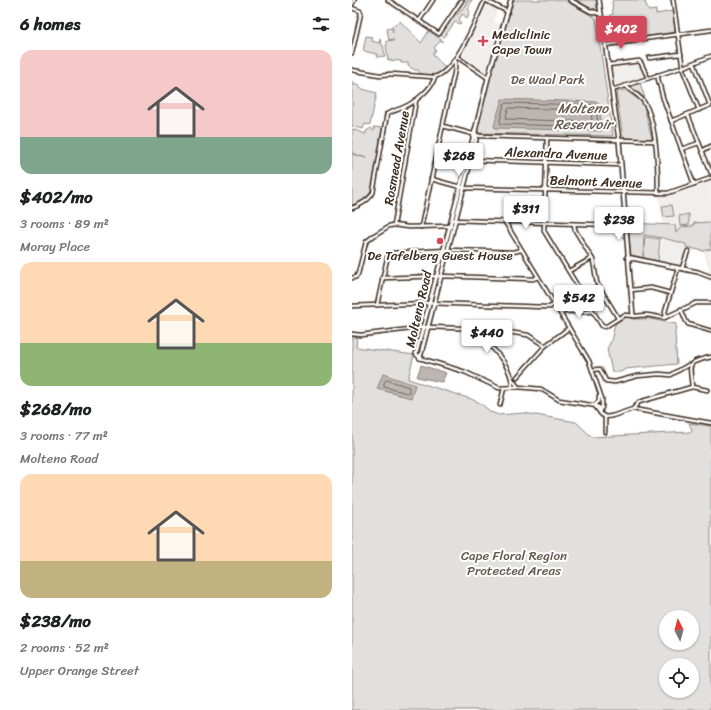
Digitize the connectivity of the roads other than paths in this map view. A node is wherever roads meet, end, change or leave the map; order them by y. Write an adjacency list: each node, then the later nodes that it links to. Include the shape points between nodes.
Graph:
1 (354, 0): 10 (street)
2 (388, 0): 14 (street)
3 (433, 0): 14 (street)
4 (462, 0): 14 (street, via 440,34)
5 (485, 0): 12 (street); 23 (street)
6 (511, 0): 12 (street, Molteno Road)
7 (570, 0): 13 (street)
8 (599, 0): 13 (street)
9 (673, 0): 16 (street)
10 (352, 4)
11 (352, 8): 20 (street, via 361,13)
12 (508, 12): 34 (street, Molteno Road)
13 (601, 14): 19 (street)
14 (419, 21)
15 (711, 30): 16 (street)
16 (678, 34): 17 (street); 21 (street)
17 (642, 39)
18 (636, 41): 19 (street)
19 (605, 45): 27 (street)
20 (352, 53)
21 (681, 54): 24 (street); 29 (street)
22 (711, 56): 26 (street)
23 (457, 57): 25 (street); 34 (street)
24 (649, 58)
25 (456, 60): 28 (street, Rosmead Avenue); 30 (street)
26 (694, 63): 29 (street); 39 (street)
27 (608, 65): 35 (street, via 639,61); 37 (street)
28 (450, 66): 30 (street); 33 (street, Rosmead Avenue)
29 (683, 67): 32 (street); 40 (street)
30 (455, 69): 43 (street)
31 (352, 70): 33 (street, via 380,75)
32 (657, 75): 35 (street); 42 (street)
33 (435, 77): 38 (street, Rosmead Avenue, via 429,88)
34 (488, 78): 44 (street, Molteno Road)
35 (648, 78): 36 (street)
36 (626, 86): 37 (street); 47 (street, via 643,100 648,108)
37 (612, 90): 46 (street)
38 (416, 100): 69 (street, via 387,114 373,193); 76 (street, Rosmead Avenue)
39 (710, 104): 40 (street)
40 (700, 110): 41 (street)
41 (688, 114): 42 (street); 48 (street)
42 (671, 121): 52 (street)
43 (443, 126): 44 (street); 62 (street)
44 (475, 134): 45 (street); 50 (street, Molteno Road); 51 (street, Molteno Road)
45 (547, 138): 46 (street); 56 (street)
46 (619, 140): 47 (street); 57 (street)
47 (655, 141): 68 (street)
48 (699, 142): 52 (street); 53 (street)
49 (711, 146): 53 (street)
50 (470, 148): 51 (street); 54 (street, Molteno Road)
51 (474, 149): 55 (street, Molteno Road)
52 (682, 149): 63 (street)
53 (702, 151): 59 (street)
54 (467, 160): 55 (street, Alexandra Avenue); 58 (street, Molteno Road)
55 (471, 161): 56 (street, Alexandra Avenue); 60 (street, Molteno Road)
56 (546, 163): 57 (street, Alexandra Avenue); 66 (street)
57 (620, 165): 67 (street)
58 (463, 173): 60 (street); 64 (street, Molteno Road)
59 (711, 173)
60 (468, 174): 65 (street, Molteno Road)
61 (711, 178): 63 (street, Belmont Avenue)
62 (431, 179): 64 (street, Belmont Avenue); 77 (street)
63 (694, 184): 68 (street, Belmont Avenue, via 671,193)
64 (460, 186): 65 (street, Belmont Avenue); 70 (street, Molteno Road)
65 (464, 188): 66 (street, Belmont Avenue); 71 (street, Molteno Road)
66 (545, 190): 67 (street, Belmont Avenue); 73 (street)
67 (622, 192): 68 (street, Belmont Avenue); 75 (street)
68 (658, 193)
69 (352, 208)
70 (451, 219): 71 (street); 78 (street, Molteno Road)
71 (455, 220): 72 (street); 79 (street, Molteno Road)
72 (506, 222): 73 (street); 82 (street)
73 (544, 223): 74 (street); 89 (street, via 544,231)
74 (574, 224): 75 (street); 85 (street)
75 (624, 224): 84 (street)
76 (394, 225): 77 (street); 94 (street, via 368,240 358,274)
77 (421, 226): 78 (street)
78 (449, 226): 79 (street); 80 (street, Molteno Road)
79 (454, 226): 81 (street, Molteno Road)
80 (443, 250): 81 (street); 86 (street, Molteno Road); 95 (street, via 392,253 387,257)
81 (448, 250): 82 (street); 87 (street, Molteno Road)
82 (521, 250): 92 (street)
83 (688, 251): 88 (street)
84 (628, 257): 88 (street); 96 (street)
85 (592, 258): 89 (street); 113 (street, via 597,283)
86 (440, 260): 87 (street); 90 (street, Molteno Road)
87 (445, 262): 91 (street, Molteno Road)
88 (680, 268): 93 (street); 98 (street)
89 (569, 271): 107 (street)
90 (436, 276): 91 (street); 95 (street); 97 (street, Molteno Road)
91 (441, 276): 92 (street, via 533,279); 99 (street, Molteno Road)
92 (538, 277): 103 (street)
93 (711, 277)
94 (352, 278)
95 (382, 278): 104 (street)
96 (630, 290): 98 (street, via 650,288); 111 (street)
97 (432, 292): 99 (street); 100 (street, Molteno Road)
98 (670, 293): 112 (street)
99 (436, 294): 101 (street, Molteno Road)
100 (429, 303): 101 (street); 104 (street); 109 (street, Molteno Road)
101 (434, 303): 103 (street, via 549,307); 110 (street, Molteno Road)
102 (711, 303): 106 (street, via 698,302)
103 (554, 304): 108 (street)
104 (377, 305): 105 (street)
105 (352, 306)
106 (681, 309): 112 (street); 119 (street, via 688,324)
107 (593, 311): 108 (street); 113 (street, via 604,327)
108 (560, 313): 117 (street)
109 (426, 314): 110 (street); 114 (street, Molteno Road)
110 (430, 315): 114 (street, Molteno Road)
111 (632, 316): 112 (street); 113 (street)
112 (666, 317)
113 (618, 318)
114 (426, 322): 115 (street, Molteno Road); 116 (street, Molteno Road)
115 (427, 327): 116 (street); 118 (street); 121 (street, Molteno Road)
116 (423, 328): 120 (street); 121 (street, Molteno Road)
117 (569, 328): 122 (street); 126 (street)
118 (478, 329): 122 (street, via 528,335); 127 (street, via 508,368)
119 (711, 331)
120 (352, 334)
121 (422, 340): 124 (street, Molteno Road, via 416,354)
122 (545, 346): 128 (street)
123 (711, 357): 125 (street, via 695,361)
124 (420, 358): 132 (street)
125 (691, 365): 126 (street, via 672,374 637,376 615,382 606,381 599,369); 131 (street)
126 (592, 370): 134 (street)
127 (511, 377): 129 (street); 130 (street)
128 (517, 377)
129 (512, 387): 130 (street); 132 (street)
130 (518, 387): 136 (street, via 541,389 559,400)
131 (692, 387): 133 (street); 137 (street, via 639,402)
132 (504, 388): 135 (street)
133 (707, 390)
134 (599, 393): 136 (street, via 599,401); 138 (street, via 602,406)
135 (500, 405)
136 (595, 406): 138 (street, via 599,407)
137 (633, 409): 139 (street); 140 (street)
138 (600, 413): 139 (street)
139 (605, 417): 141 (street)
140 (711, 422)
141 (605, 432)

